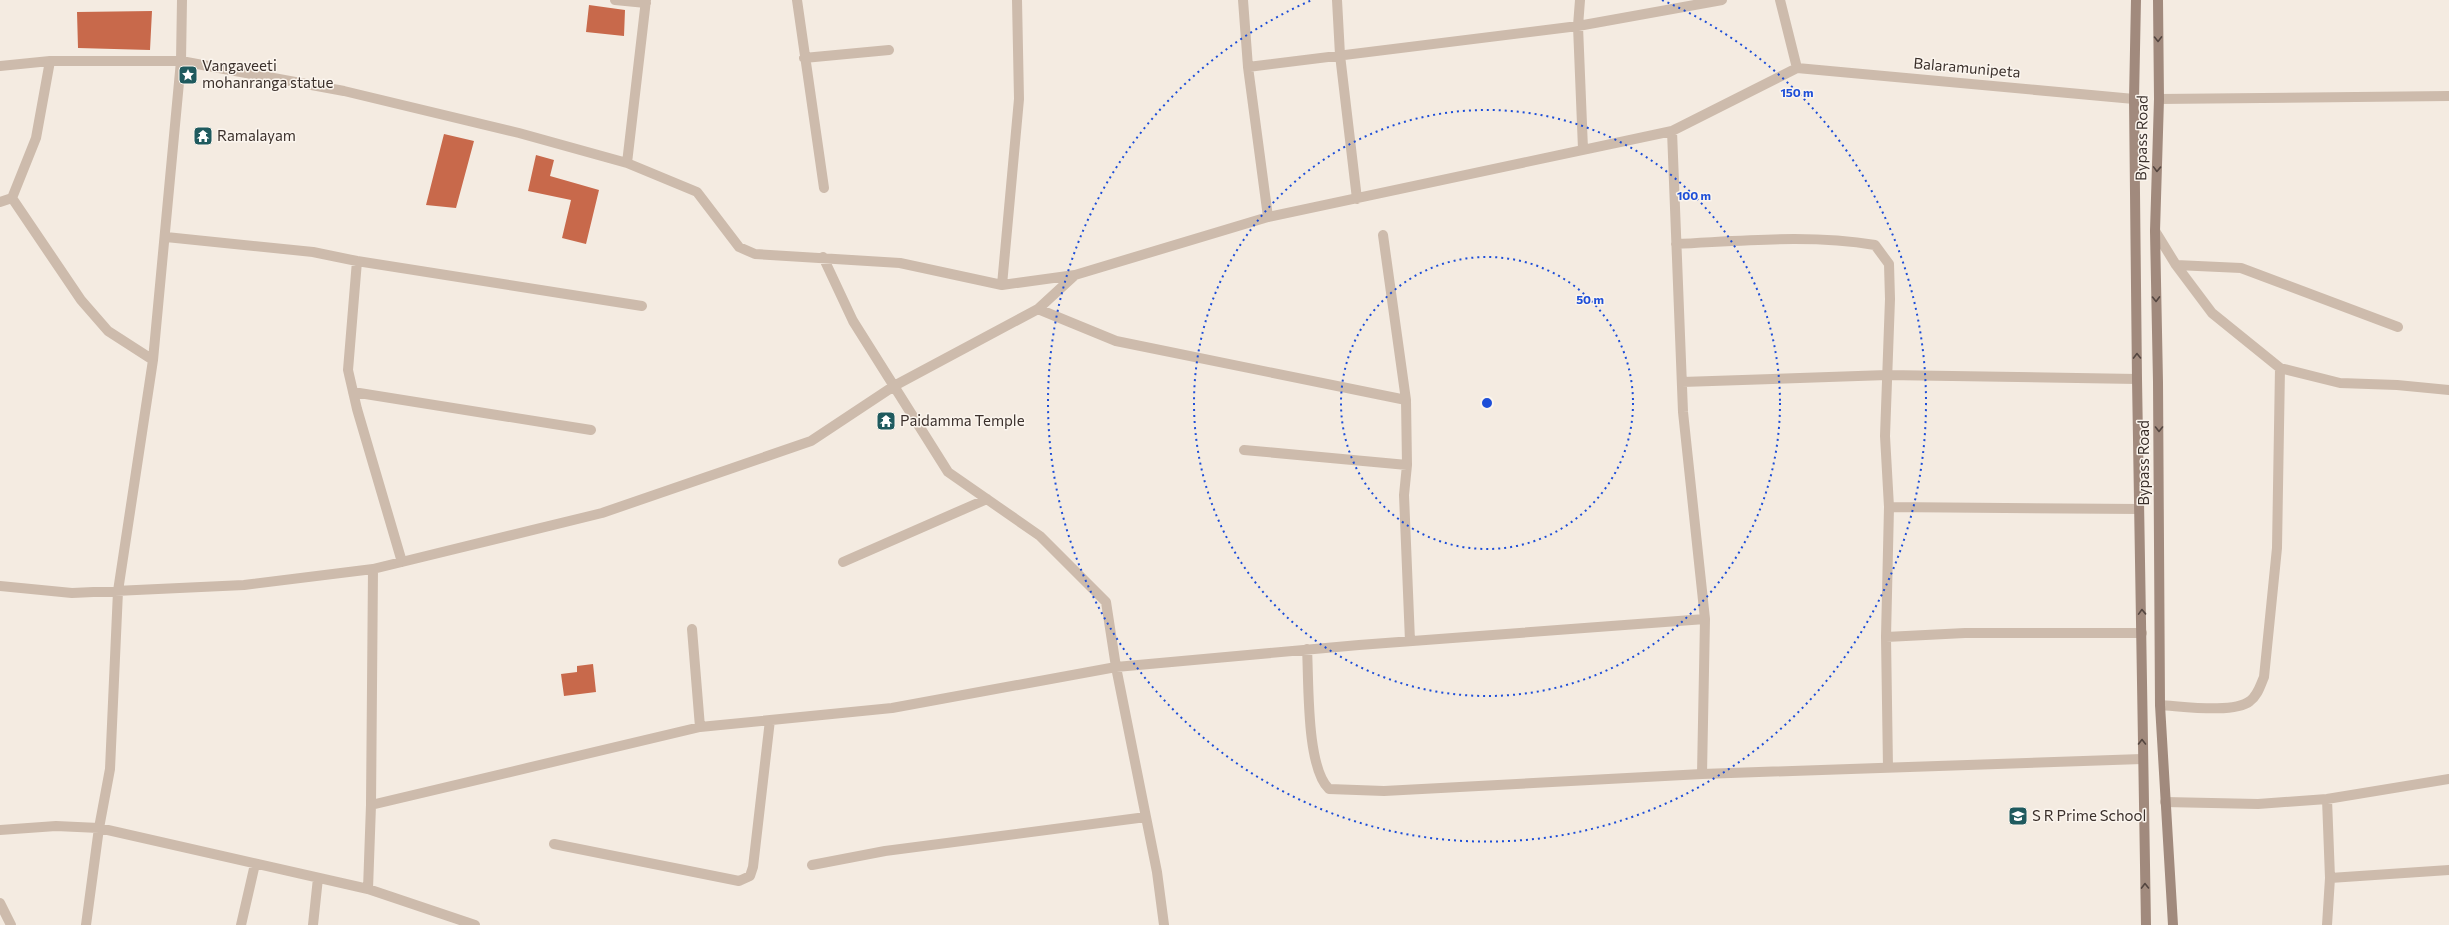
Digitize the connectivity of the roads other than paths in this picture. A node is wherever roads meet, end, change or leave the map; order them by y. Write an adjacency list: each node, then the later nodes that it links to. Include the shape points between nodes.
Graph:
1 (182, 0): 19 (street)
2 (615, 0): 12 (street)
3 (797, 0): 17 (street)
4 (1017, 0): 42 (street, via 1019,99)
5 (1243, 0): 21 (street)
6 (1337, 0): 16 (street)
7 (1580, 0): 14 (street)
8 (1722, 0): 13 (street)
9 (1780, 0): 22 (street)
10 (2136, 0): 24 (main road, Bypass Road)
11 (2158, 0): 25 (main road, Bypass Road, one-way to 25)
12 (646, 2): 28 (street)
13 (1673, 4): 14 (street)
14 (1578, 26): 16 (street); 27 (street)
15 (889, 50): 17 (street)
16 (1340, 55): 21 (street); 31 (street)
17 (804, 58): 29 (street)
18 (50, 61): 19 (street); 20 (street); 30 (street, via 36,138)
19 (181, 61): 28 (street, via 344,91 519,133); 36 (street)
20 (0, 66)
21 (1248, 67): 33 (street)
22 (1797, 68): 24 (street, Balaramunipeta); 26 (street)
23 (2449, 96): 25 (street)
24 (2134, 99): 49 (main road, Bypass Road, one-way to 24)
25 (2159, 99): 34 (main road, Bypass Road, one-way to 34)
26 (1672, 130): 27 (street); 37 (street)
27 (1583, 149): 31 (street)
28 (627, 163): 38 (street, via 697,192 739,247 746,252)
29 (824, 188)
30 (12, 198): 32 (street); 46 (street, via 81,300 104,326)
31 (1356, 199): 33 (street)
32 (0, 202)
33 (1268, 217): 41 (street)
34 (2155, 231): 40 (street); 73 (main road, Bypass Road, one-way to 73)
35 (1382, 235): 54 (street)
36 (166, 237): 39 (street, via 313,252); 46 (street)
37 (1676, 244): 48 (street, via 1805,239 1846,240 1875,245 1889,264); 50 (street)
38 (823, 256): 42 (street, via 900,263); 51 (street, via 853,321)
39 (357, 261): 43 (street); 53 (street, via 348,370)
40 (2176, 265): 45 (street, via 2241,268); 47 (street, via 2212,312)
41 (1075, 275): 42 (street); 44 (street)
42 (1002, 285)
43 (642, 306)
44 (1038, 309): 51 (street); 54 (street, via 1116,341)
45 (2398, 327)
46 (153, 360): 65 (street)
47 (2280, 368): 52 (street, via 2340,383); 73 (street, via 2277,548 2264,677 2257,694 2236,708)
48 (1887, 375): 49 (street); 50 (street); 59 (street, via 1885,436)
49 (2138, 379): 60 (main road, Bypass Road)
50 (1682, 382): 66 (street)
51 (894, 386): 58 (street, via 948,472); 61 (street, via 811,441 602,513)
52 (2449, 390)
53 (353, 392): 55 (street); 61 (street)
54 (1406, 400): 57 (street)
55 (591, 430)
56 (1244, 450): 57 (street)
57 (1407, 465): 70 (street, via 1404,495)
58 (987, 499): 62 (street); 72 (street, via 1040,536 1106,602)
59 (1889, 507): 60 (street); 69 (street)
60 (2139, 509): 68 (main road, Bypass Road, one-way to 60)
61 (402, 562): 63 (street)
62 (843, 562)
63 (373, 569): 65 (street, via 244,585); 82 (street)
64 (0, 586): 65 (street, via 72,594)
65 (118, 591): 84 (street, via 110,769)
66 (1705, 619): 70 (street); 78 (street)
67 (692, 629): 75 (street)
68 (2142, 633): 69 (street, via 1965,633); 76 (main road, Bypass Road, one-way to 68)
69 (1886, 637): 77 (street)
70 (1410, 641): 71 (street)
71 (1307, 649): 72 (street); 78 (street, via 1314,758 1322,782 1329,789 1384,791)
72 (1116, 666): 74 (street, via 892,708); 83 (street)
73 (2160, 705): 81 (main road, Bypass Road)
74 (770, 720): 75 (street); 86 (street, via 750,876 739,881)
75 (700, 727): 82 (street)
76 (2142, 759): 77 (street); 100 (main road, Bypass Road, one-way to 76)
77 (1888, 768): 78 (street)
78 (1702, 774)
79 (2449, 779): 80 (street)
80 (2327, 799): 81 (street, via 2258,804); 91 (street)
81 (2165, 802): 101 (main road, Bypass Road)
82 (371, 805): 92 (street)
83 (1146, 816): 88 (street); 99 (street)
84 (99, 828): 85 (street, via 56,826); 87 (street); 95 (street)
85 (0, 830)
86 (554, 844)
87 (255, 864): 90 (street); 96 (street)
88 (812, 864)
89 (2449, 870): 91 (street)
90 (318, 878): 92 (street); 97 (street)
91 (2330, 878): 102 (street)
92 (368, 889): 98 (street)
93 (0, 903): 94 (street)
94 (11, 925)
95 (86, 925)
96 (241, 925)
97 (313, 925)
98 (475, 925)
99 (1164, 925)
100 (2146, 925)
101 (2173, 925)
102 (2327, 925)

